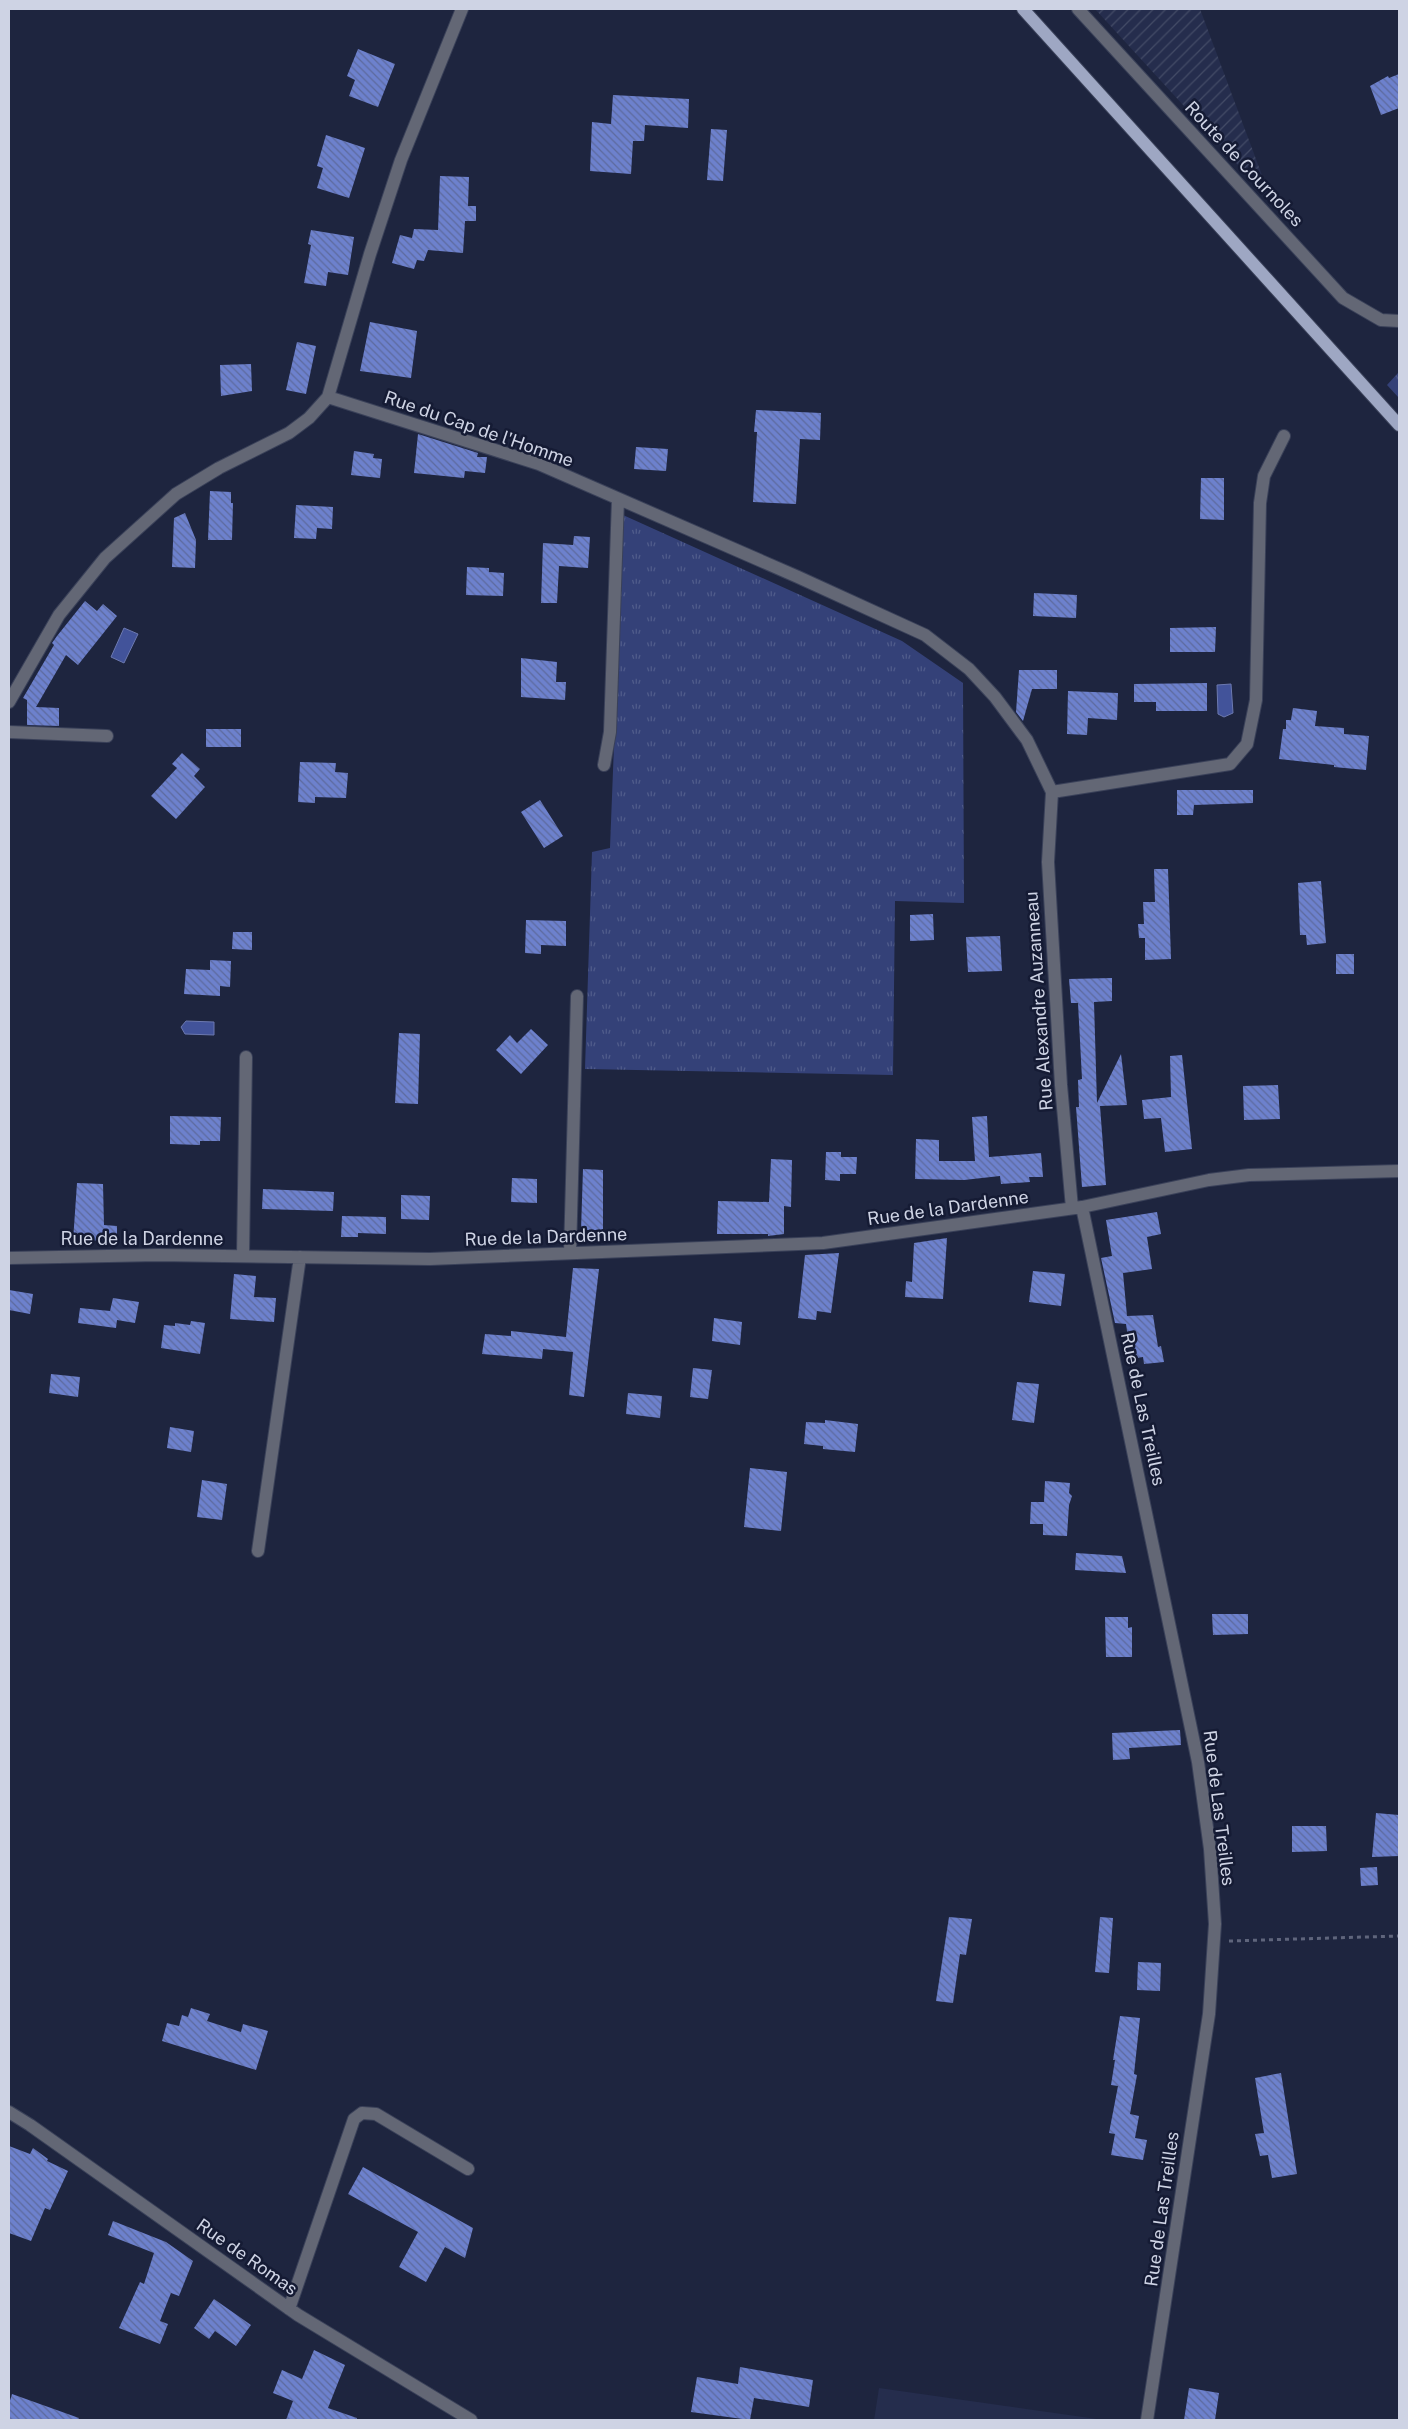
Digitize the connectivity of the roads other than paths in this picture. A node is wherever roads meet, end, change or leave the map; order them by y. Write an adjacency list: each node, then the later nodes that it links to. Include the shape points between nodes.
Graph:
1 (462, 9): 5 (street, via 401,160)
2 (1024, 9): 6 (main road)
3 (1078, 9): 4 (street, Route de Cournoles, via 1343,298 1381,320)
4 (1399, 321)
5 (328, 397): 8 (street, Rue du Cap de l'Homme, via 539,464); 9 (street, via 309,418 289,433 176,494 105,558 59,615)
6 (1399, 425)
7 (1284, 436): 13 (street, via 1264,476 1260,503 1256,700 1247,744 1230,764)
8 (618, 499): 12 (street, via 610,732); 13 (street, Rue du Cap de l'Homme, via 925,635 969,669 995,697 1027,740)
9 (9, 702)
10 (9, 732): 11 (street)
11 (106, 736)
12 (604, 766)
13 (1052, 792): 17 (street, Rue Alexandre Auzanneau, via 1048,862 1061,1085)
14 (577, 996): 18 (street)
15 (246, 1057): 19 (street)
16 (1399, 1171): 17 (street, Rue de la Dardenne, via 1249,1175)
17 (1077, 1207): 18 (street, Rue de la Dardenne, via 823,1243); 27 (street, Rue de Las Treilles, via 1198,1762 1210,1849 1213,1942 1209,2014)
18 (570, 1253): 20 (street, Rue de la Dardenne, via 430,1259)
19 (243, 1256): 20 (street, Rue de la Dardenne); 21 (street, Rue de la Dardenne)
20 (300, 1257): 22 (street)
21 (9, 1258)
22 (258, 1551)
23 (9, 2112): 25 (street, Rue de Romas)
24 (468, 2169): 25 (street, via 376,2114 362,2113 354,2120)
25 (289, 2309): 26 (street, Rue de Romas)
26 (471, 2420)
27 (1147, 2420)

